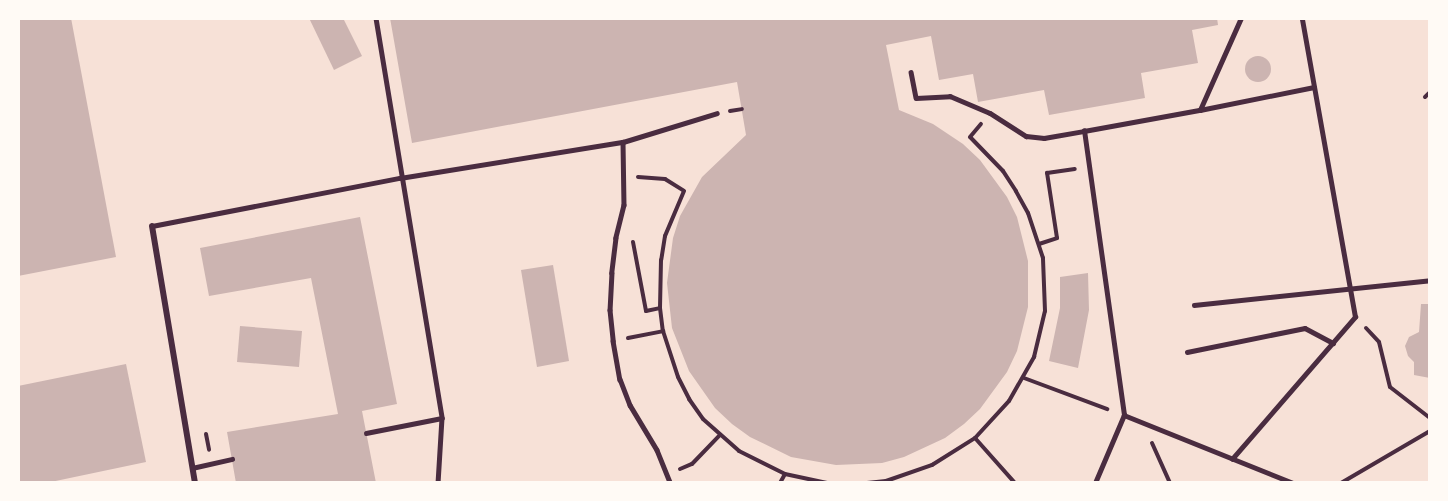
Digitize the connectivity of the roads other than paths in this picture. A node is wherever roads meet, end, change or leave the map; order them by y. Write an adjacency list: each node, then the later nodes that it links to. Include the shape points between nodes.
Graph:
1 (376, 18): 10 (lane)
2 (1241, 18): 6 (lane)
3 (1302, 18): 5 (lane)
4 (911, 72): 8 (lane, via 916,98 950,96 990,113 1026,136 1044,138)
5 (1314, 87): 6 (lane); 13 (lane)
6 (1200, 110): 8 (lane)
7 (717, 113): 9 (lane)
8 (1084, 131): 17 (lane)
9 (623, 142): 10 (lane); 25 (lane, via 626,176 612,273 613,341 630,405 657,450)
10 (400, 178): 11 (lane); 18 (lane)
11 (152, 226): 22 (street)
12 (1430, 280): 13 (lane)
13 (1349, 287): 14 (lane); 15 (lane, via 1354,317)
14 (1194, 305)
15 (1333, 343): 16 (lane, via 1305,328); 21 (lane)
16 (1187, 352)
17 (1124, 416): 21 (lane); 26 (lane)
18 (442, 418): 19 (lane); 24 (lane)
19 (366, 433)
20 (232, 459): 22 (lane)
21 (1232, 459): 27 (lane)
22 (192, 468): 23 (street)
23 (195, 483)
24 (438, 483)
25 (670, 483)
26 (1095, 483)
27 (1293, 483)

